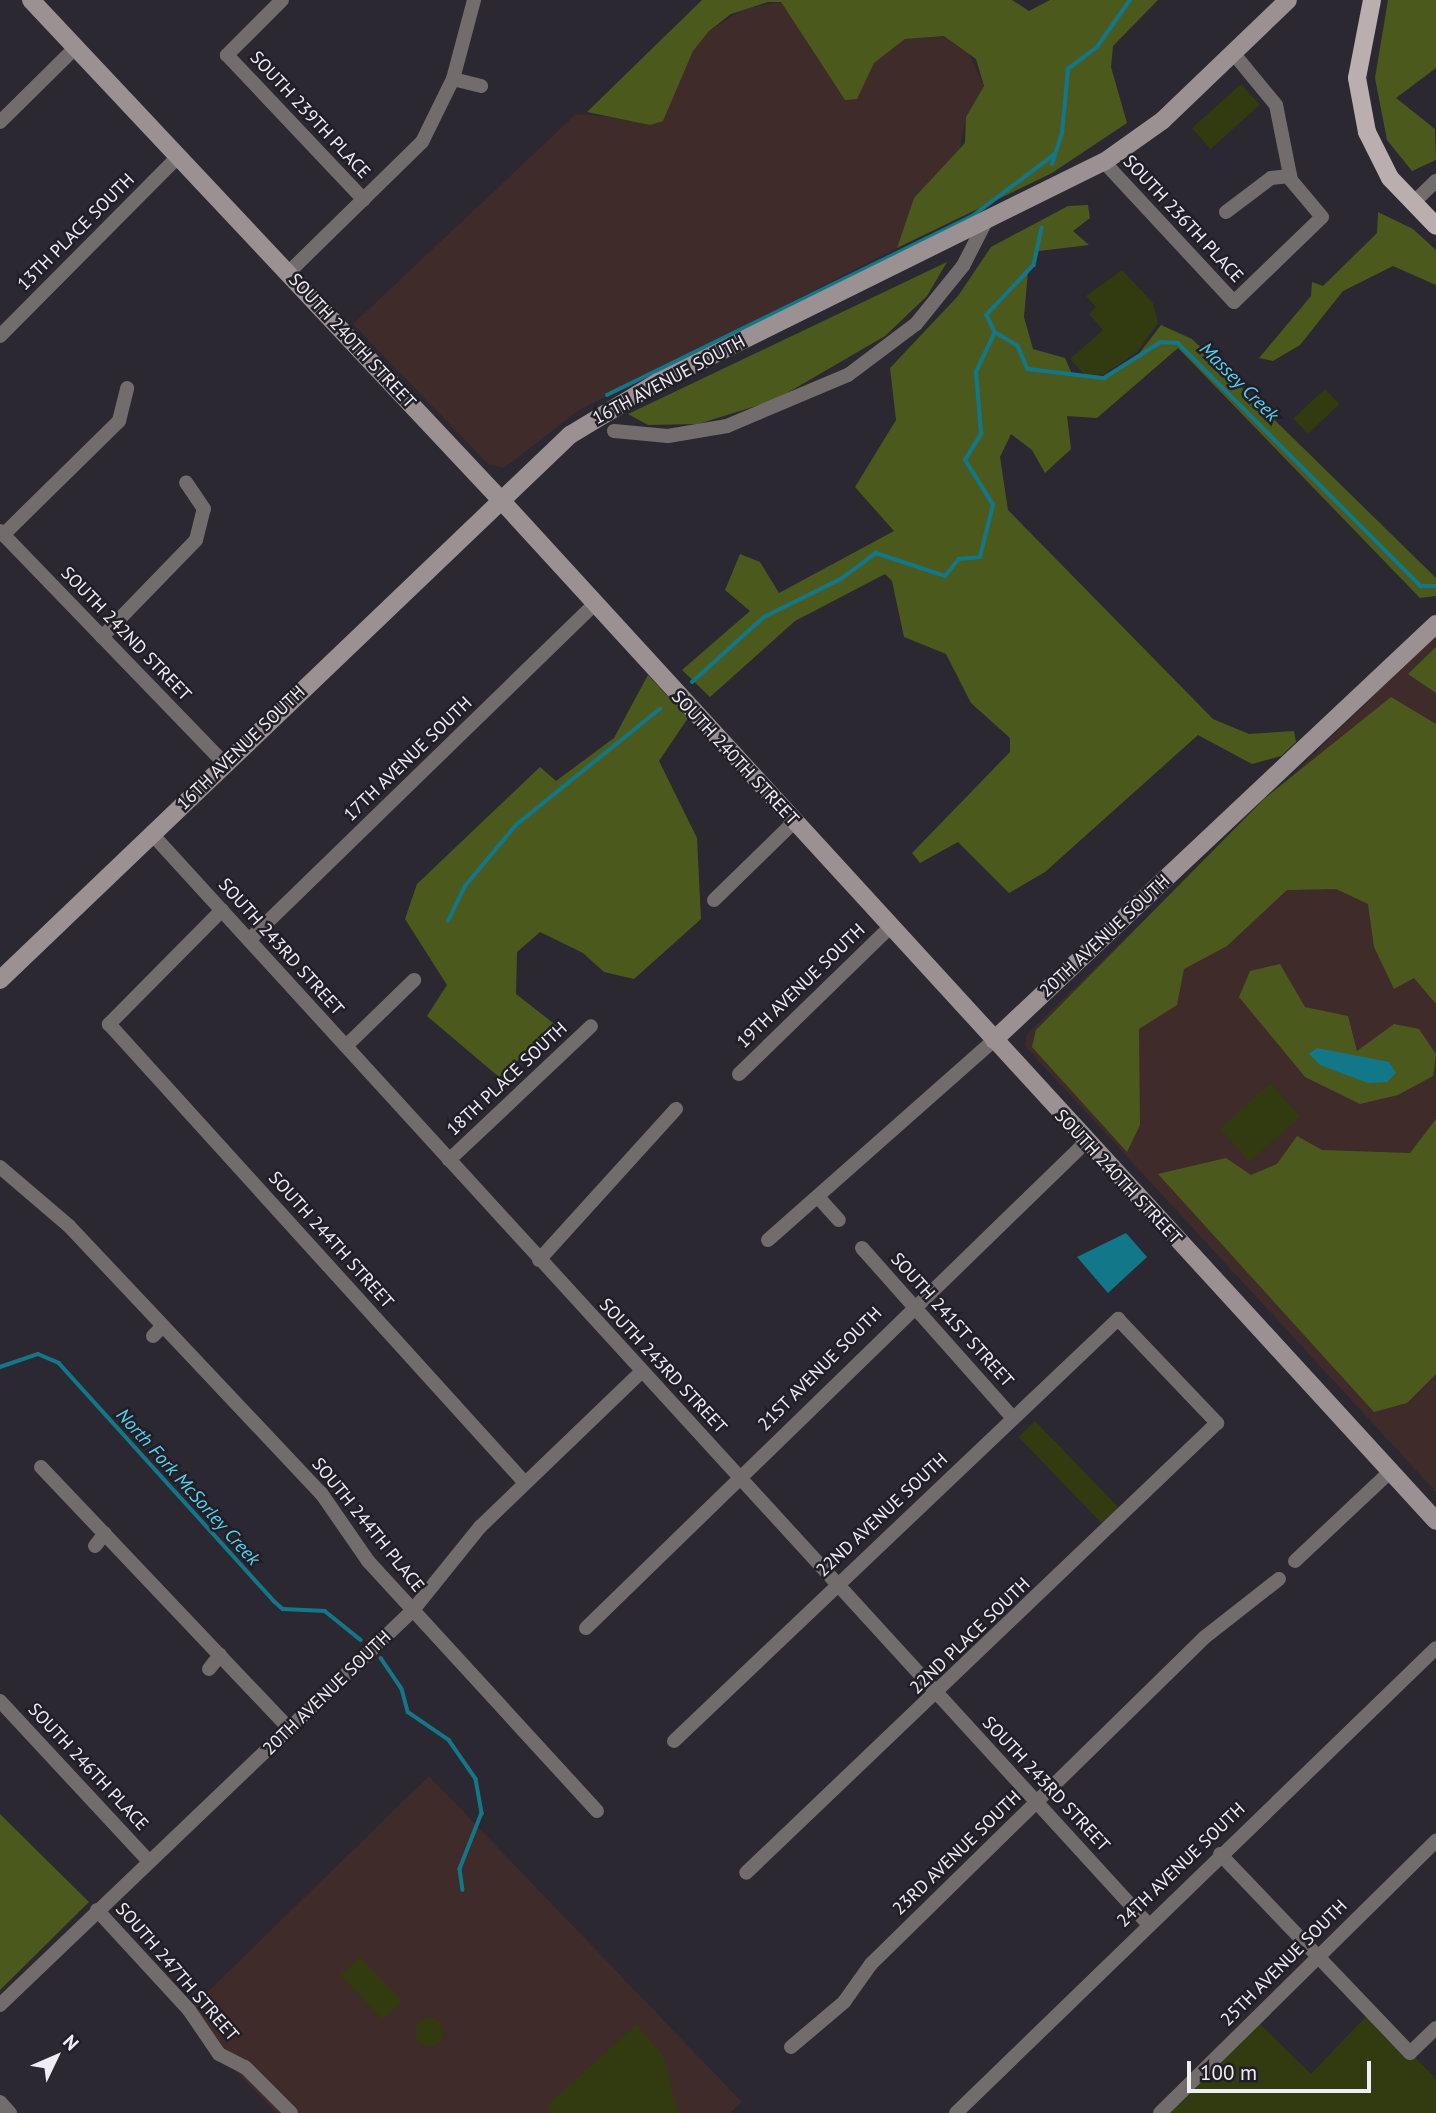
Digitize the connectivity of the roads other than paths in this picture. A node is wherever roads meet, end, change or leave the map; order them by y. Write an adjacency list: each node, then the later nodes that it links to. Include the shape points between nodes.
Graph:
1 (31, 0): 6 (main road, SOUTH 240TH STREET)
2 (282, 0): 15 (street, SOUTH 239TH PLACE, via 227,55)
3 (474, 0): 8 (street)
4 (1288, 0): 7 (main road, 16TH AVENUE SOUTH)
5 (1372, 0): 16 (main road, via 1359,60 1359,101 1373,151)
6 (75, 48): 10 (street); 11 (main road, SOUTH 240TH STREET)
7 (1234, 54): 12 (main road, 16TH AVENUE SOUTH, via 1163,120); 13 (street, via 1267,88 1276,105)
8 (453, 79): 9 (street); 15 (street, via 422,142)
9 (481, 86)
10 (0, 122)
11 (179, 156): 20 (main road, SOUTH 240TH STREET); 21 (street, 13TH PLACE SOUTH)
12 (1104, 163): 13 (street, SOUTH 236TH PLACE, via 1234,302 1322,217); 18 (main road, 16TH AVENUE SOUTH)
13 (1290, 176): 17 (street, via 1271,178)
14 (1436, 181): 16 (street)
15 (364, 200): 20 (street)
16 (1413, 203): 19 (main road)
17 (1226, 212)
18 (985, 223): 23 (street, via 962,266 916,324 848,376 775,410 715,428 667,436); 25 (main road, 16TH AVENUE SOUTH, via 628,398 545,454)
19 (1436, 226)
20 (288, 273): 25 (main road, SOUTH 240TH STREET)
21 (0, 336)
22 (127, 388): 26 (street, via 119,421)
23 (614, 432)
24 (186, 482): 29 (street, via 204,509 196,540)
25 (499, 498): 27 (main road, SOUTH 240TH STREET); 30 (main road, 16TH AVENUE SOUTH)
26 (3, 539): 29 (street, SOUTH 242ND STREET)
27 (594, 605): 31 (main road, SOUTH 240TH STREET); 36 (street, 17TH AVENUE SOUTH)
28 (1436, 624): 40 (main road, 20TH AVENUE SOUTH)
29 (102, 637): 30 (street, SOUTH 242ND STREET)
30 (225, 764): 32 (main road, 16TH AVENUE SOUTH)
31 (794, 822): 33 (street); 35 (main road, SOUTH 240TH STREET)
32 (152, 834): 34 (street, SOUTH 243RD STREET); 38 (main road, 16TH AVENUE SOUTH)
33 (714, 900)
34 (222, 911): 36 (street, SOUTH 243RD STREET); 59 (street, SOUTH 244TH STREET, via 109,1024)
35 (891, 926): 40 (main road, SOUTH 240TH STREET); 42 (street, 19TH AVENUE SOUTH)
36 (249, 940): 41 (street, SOUTH 243RD STREET)
37 (414, 979): 41 (street)
38 (0, 980)
39 (591, 1026): 45 (street, 18TH PLACE SOUTH)
40 (994, 1040): 44 (main road, SOUTH 240TH STREET); 47 (street, 20TH AVENUE SOUTH)
41 (346, 1046): 45 (street, SOUTH 243RD STREET)
42 (738, 1074)
43 (676, 1108): 51 (street)
44 (1086, 1142): 52 (street, 21ST AVENUE SOUTH); 57 (main road, SOUTH 240TH STREET)
45 (450, 1160): 51 (street, SOUTH 243RD STREET)
46 (0, 1167): 66 (street, SOUTH 244TH PLACE, via 321,1493 358,1549)
47 (818, 1197): 48 (street); 49 (street, 20TH AVENUE SOUTH)
48 (839, 1220)
49 (768, 1240)
50 (862, 1248): 52 (street, SOUTH 241ST STREET)
51 (539, 1260): 53 (street, SOUTH 243RD STREET)
52 (914, 1303): 54 (street, SOUTH 241ST STREET); 58 (street, 21ST AVENUE SOUTH)
53 (642, 1371): 58 (street, SOUTH 243RD STREET); 59 (street, 20TH AVENUE SOUTH)
54 (1013, 1418): 55 (street, 22ND AVENUE SOUTH, via 1118,1319); 65 (street, 22ND AVENUE SOUTH)
55 (1217, 1423): 71 (street, 22ND PLACE SOUTH)
56 (41, 1467): 61 (street)
57 (1391, 1471): 60 (main road, SOUTH 240TH STREET); 63 (street)
58 (738, 1476): 65 (street, SOUTH 243RD STREET); 67 (street, 21ST AVENUE SOUTH)
59 (525, 1483): 66 (street, 20TH AVENUE SOUTH, via 470,1538 448,1574)
60 (1436, 1521)
61 (105, 1533): 62 (street); 69 (street)
62 (95, 1546)
63 (1295, 1561)
64 (1279, 1579): 75 (street, 23RD AVENUE SOUTH, via 1205,1637)
65 (838, 1584): 71 (street, SOUTH 243RD STREET); 74 (street, 22ND AVENUE SOUTH)
66 (413, 1610): 73 (street, 20TH AVENUE SOUTH); 76 (street, SOUTH 244TH PLACE)
67 (586, 1628)
68 (1436, 1648): 78 (street, 24TH AVENUE SOUTH)
69 (220, 1655): 70 (street); 73 (street)
70 (209, 1669)
71 (937, 1695): 75 (street, SOUTH 243RD STREET); 80 (street, 22ND PLACE SOUTH)
72 (0, 1700): 79 (street, SOUTH 246TH PLACE)
73 (290, 1729): 79 (street, 20TH AVENUE SOUTH)
74 (674, 1741)
75 (1037, 1801): 82 (street, SOUTH 243RD STREET); 86 (street, 23RD AVENUE SOUTH, via 871,1964 844,2002)
76 (597, 1811)
77 (1436, 1840): 83 (street, 25TH AVENUE SOUTH)
78 (1220, 1854): 82 (street, 24TH AVENUE SOUTH); 83 (street)
79 (148, 1860): 81 (street, 20TH AVENUE SOUTH)
80 (746, 1873)
81 (97, 1910): 84 (street, 20TH AVENUE SOUTH); 90 (street, SOUTH 247TH STREET, via 189,2010 219,2054 245,2067)
82 (1147, 1923): 88 (street, 24TH AVENUE SOUTH)
83 (1319, 1956): 85 (street, via 1410,2053); 91 (street, 25TH AVENUE SOUTH)
84 (0, 2005)
85 (1436, 2028)
86 (791, 2047)
87 (0, 2102): 89 (street)
88 (963, 2111)
89 (10, 2113)
90 (291, 2113)
91 (1160, 2113)

